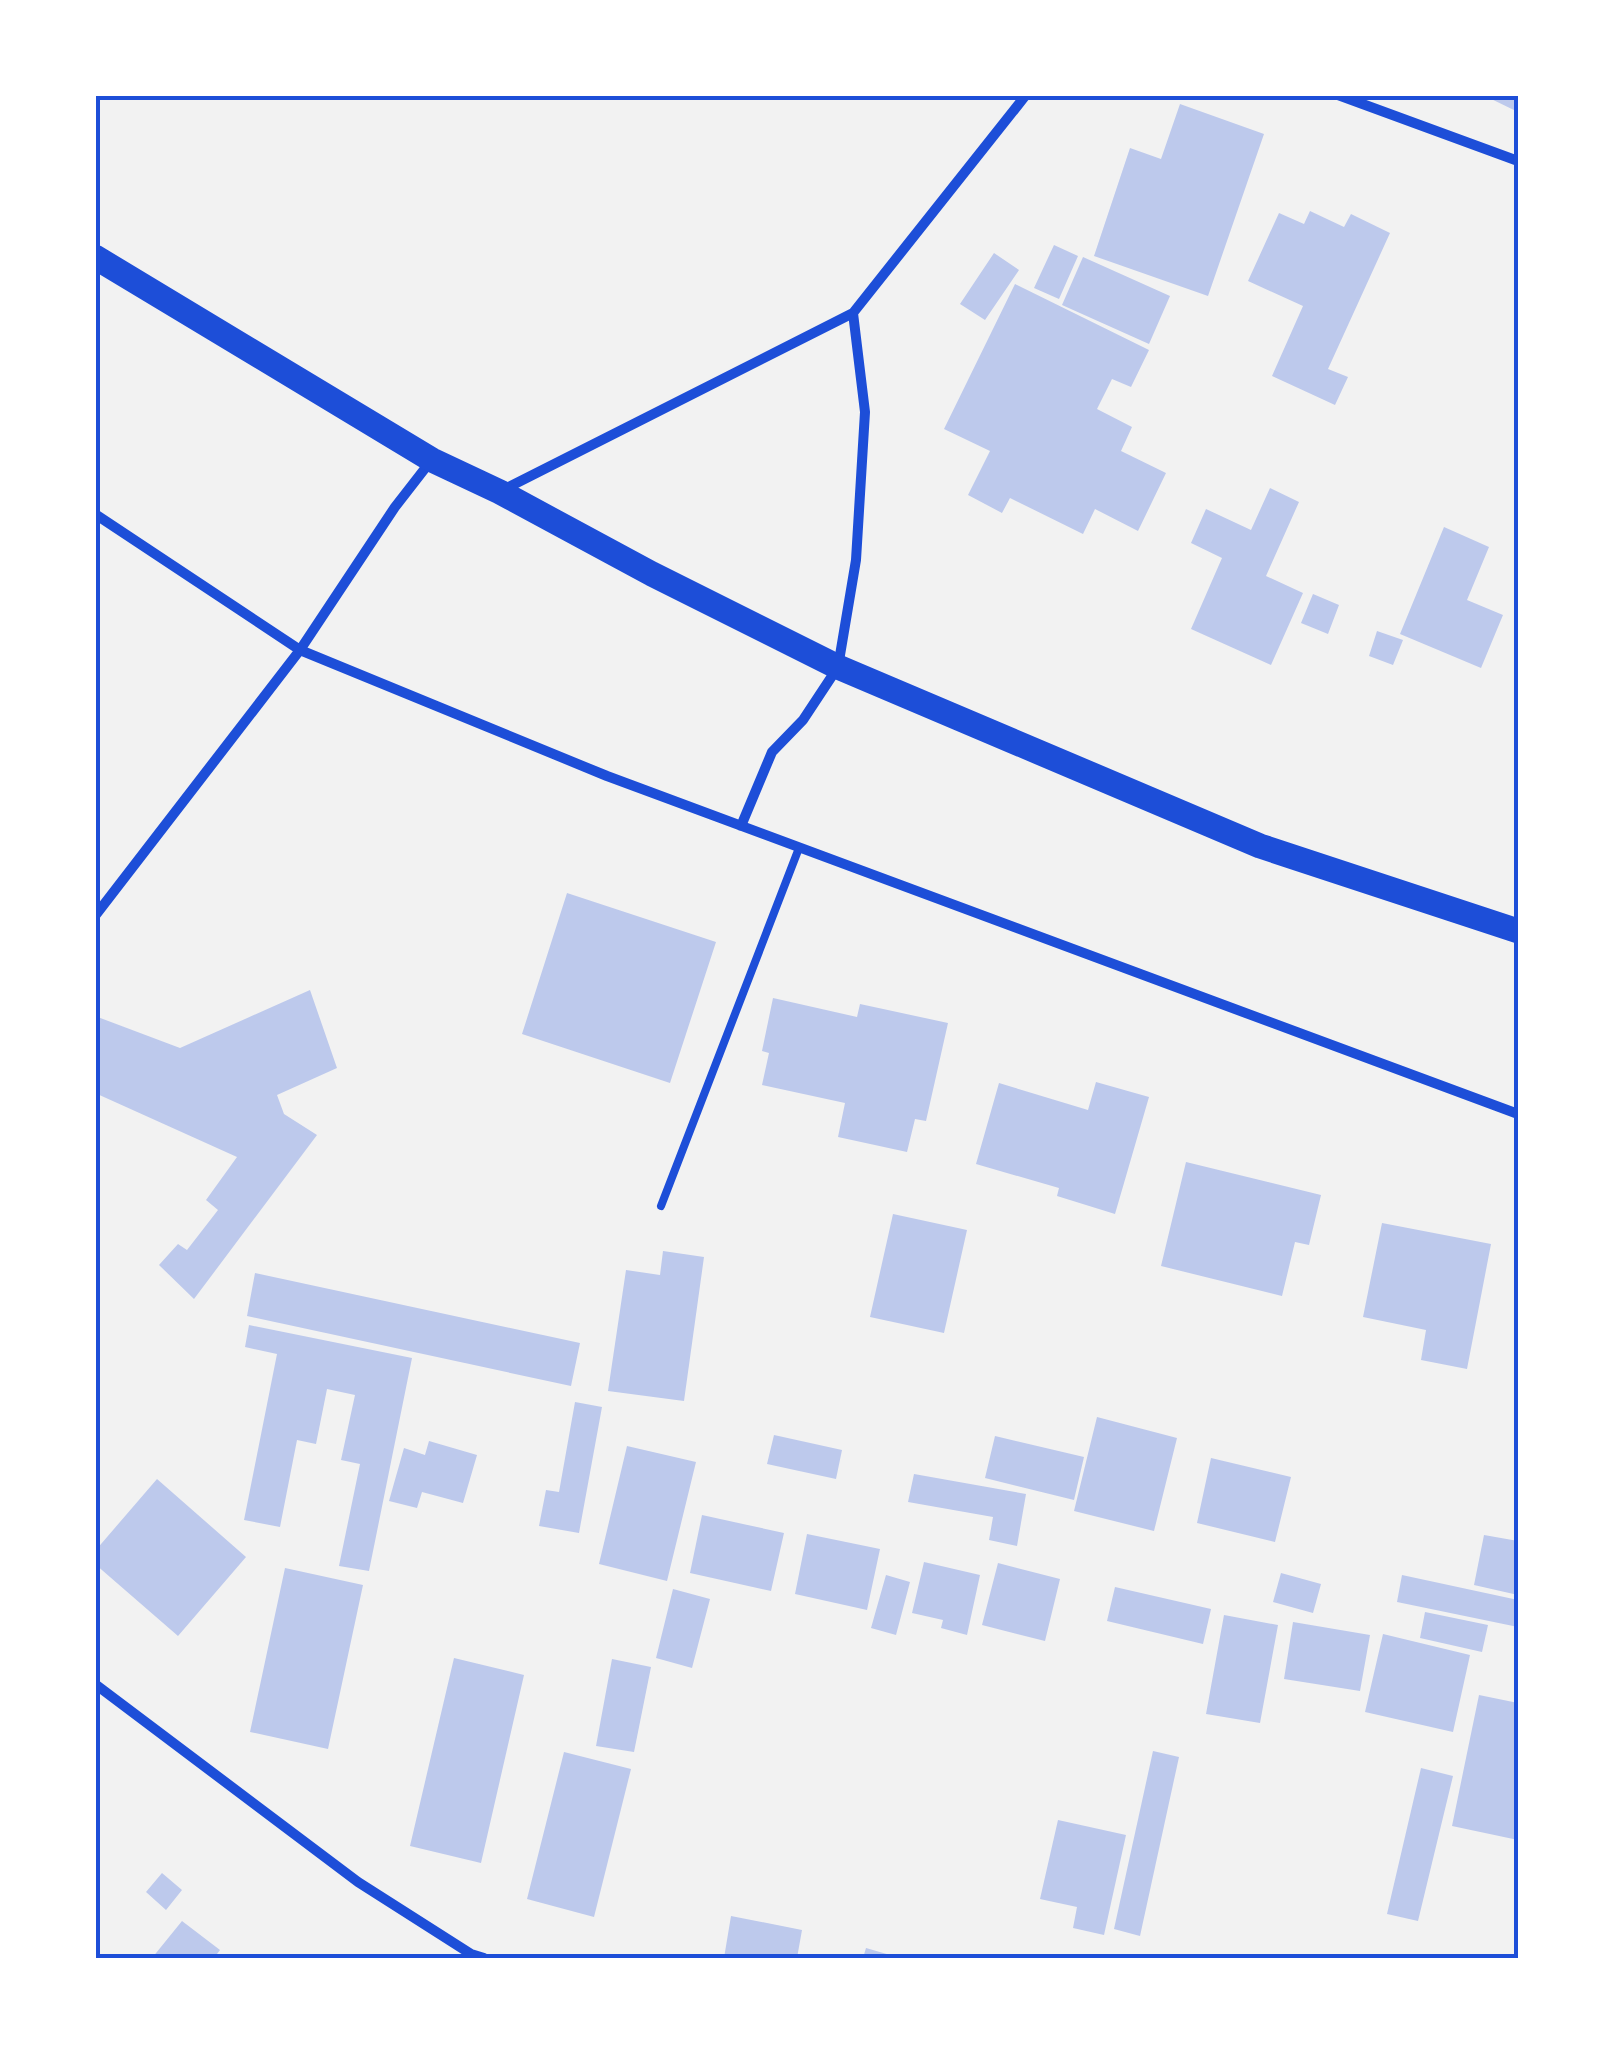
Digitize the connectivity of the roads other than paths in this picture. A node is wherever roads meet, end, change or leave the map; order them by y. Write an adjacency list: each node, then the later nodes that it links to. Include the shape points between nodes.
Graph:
1 (1026, 95): 5 (street)
2 (1338, 95): 3 (street)
3 (1518, 162)
4 (95, 257): 6 (main road)
5 (853, 313): 7 (street); 10 (street, via 865,412 856,560)
6 (432, 460): 7 (main road); 9 (street)
7 (500, 492): 10 (main road)
8 (95, 514): 9 (street)
9 (300, 650): 11 (street); 13 (street)
10 (838, 668): 11 (street, via 772,752); 14 (main road, via 1260,846)
11 (741, 826): 12 (street)
12 (800, 848): 15 (street); 16 (lane)
13 (95, 916)
14 (1518, 931)
15 (1518, 1114)
16 (661, 1206)
17 (95, 1684): 18 (street, via 358,1882)
18 (484, 1958)

